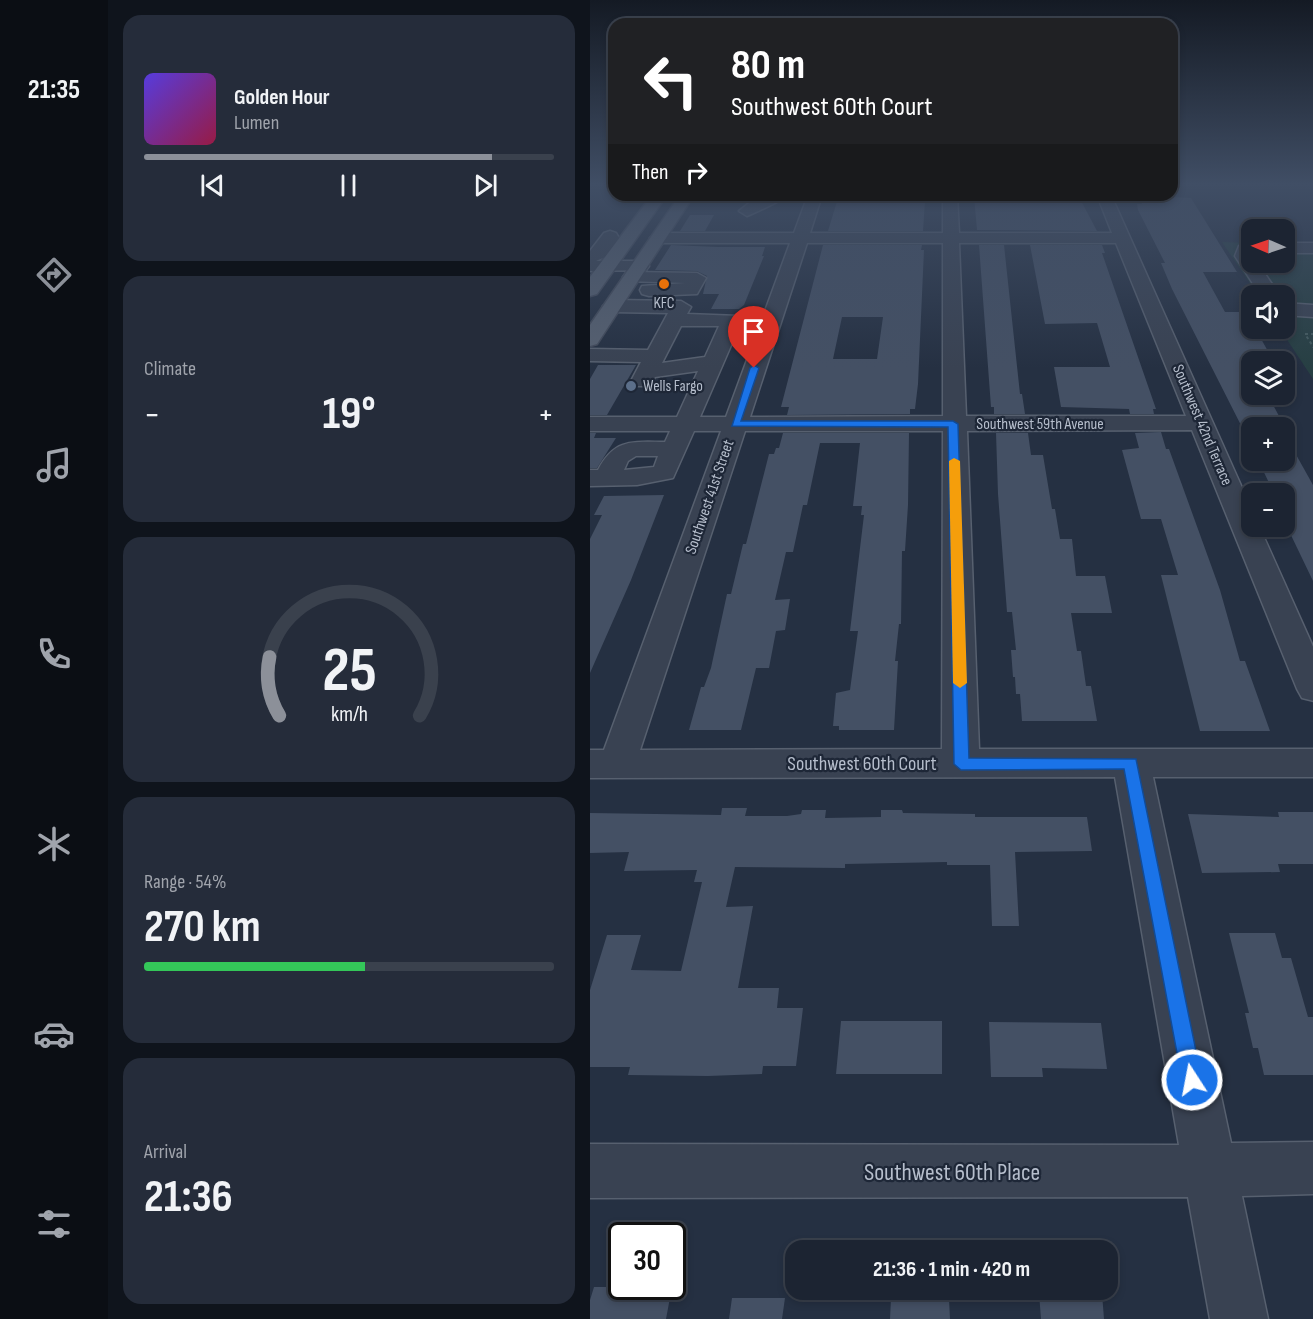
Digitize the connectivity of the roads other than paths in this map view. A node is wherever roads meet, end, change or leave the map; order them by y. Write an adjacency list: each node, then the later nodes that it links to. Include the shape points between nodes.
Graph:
1 (606, 245): 9 (street)
2 (618, 245): 10 (main road)
3 (654, 245): 11 (main road)
4 (798, 245): 23 (street, Southwest 41st Street)
5 (950, 245): 24 (street)
6 (1125, 245): 20 (street, Southwest 42nd Terrace)
7 (1295, 248): 8 (street)
8 (1313, 248)
9 (590, 257)
10 (599, 266): 11 (street); 12 (main road)
11 (627, 285): 15 (street, via 681,307); 16 (main road)
12 (590, 290)
13 (1295, 310): 14 (street)
14 (1313, 311)
15 (674, 320): 18 (street, via 732,320); 19 (street)
16 (592, 335)
17 (590, 356): 19 (street)
18 (713, 362): 19 (street); 22 (street)
19 (646, 375): 22 (street, via 647,403 663,411)
20 (1201, 423): 24 (street, Southwest 59th Avenue); 26 (street, Southwest 42nd Terrace)
21 (590, 424): 22 (street, Southwest 59th Avenue)
22 (674, 424): 23 (street, Southwest 59th Avenue); 25 (street, via 674,449 664,473)
23 (735, 424): 24 (street, Southwest 59th Avenue); 29 (street, Southwest 41st Street)
24 (953, 424): 30 (street)
25 (599, 478)
26 (1313, 689)
27 (1131, 763): 28 (street, Southwest 60th Court); 30 (street, Southwest 60th Court); 32 (street)
28 (1313, 763)
29 (604, 764): 30 (street, Southwest 60th Court)
30 (961, 764)
31 (1313, 1168): 32 (street, Southwest 60th Place)
32 (1209, 1170): 33 (street, Southwest 60th Place); 34 (street)
33 (590, 1171)
34 (1239, 1319)

